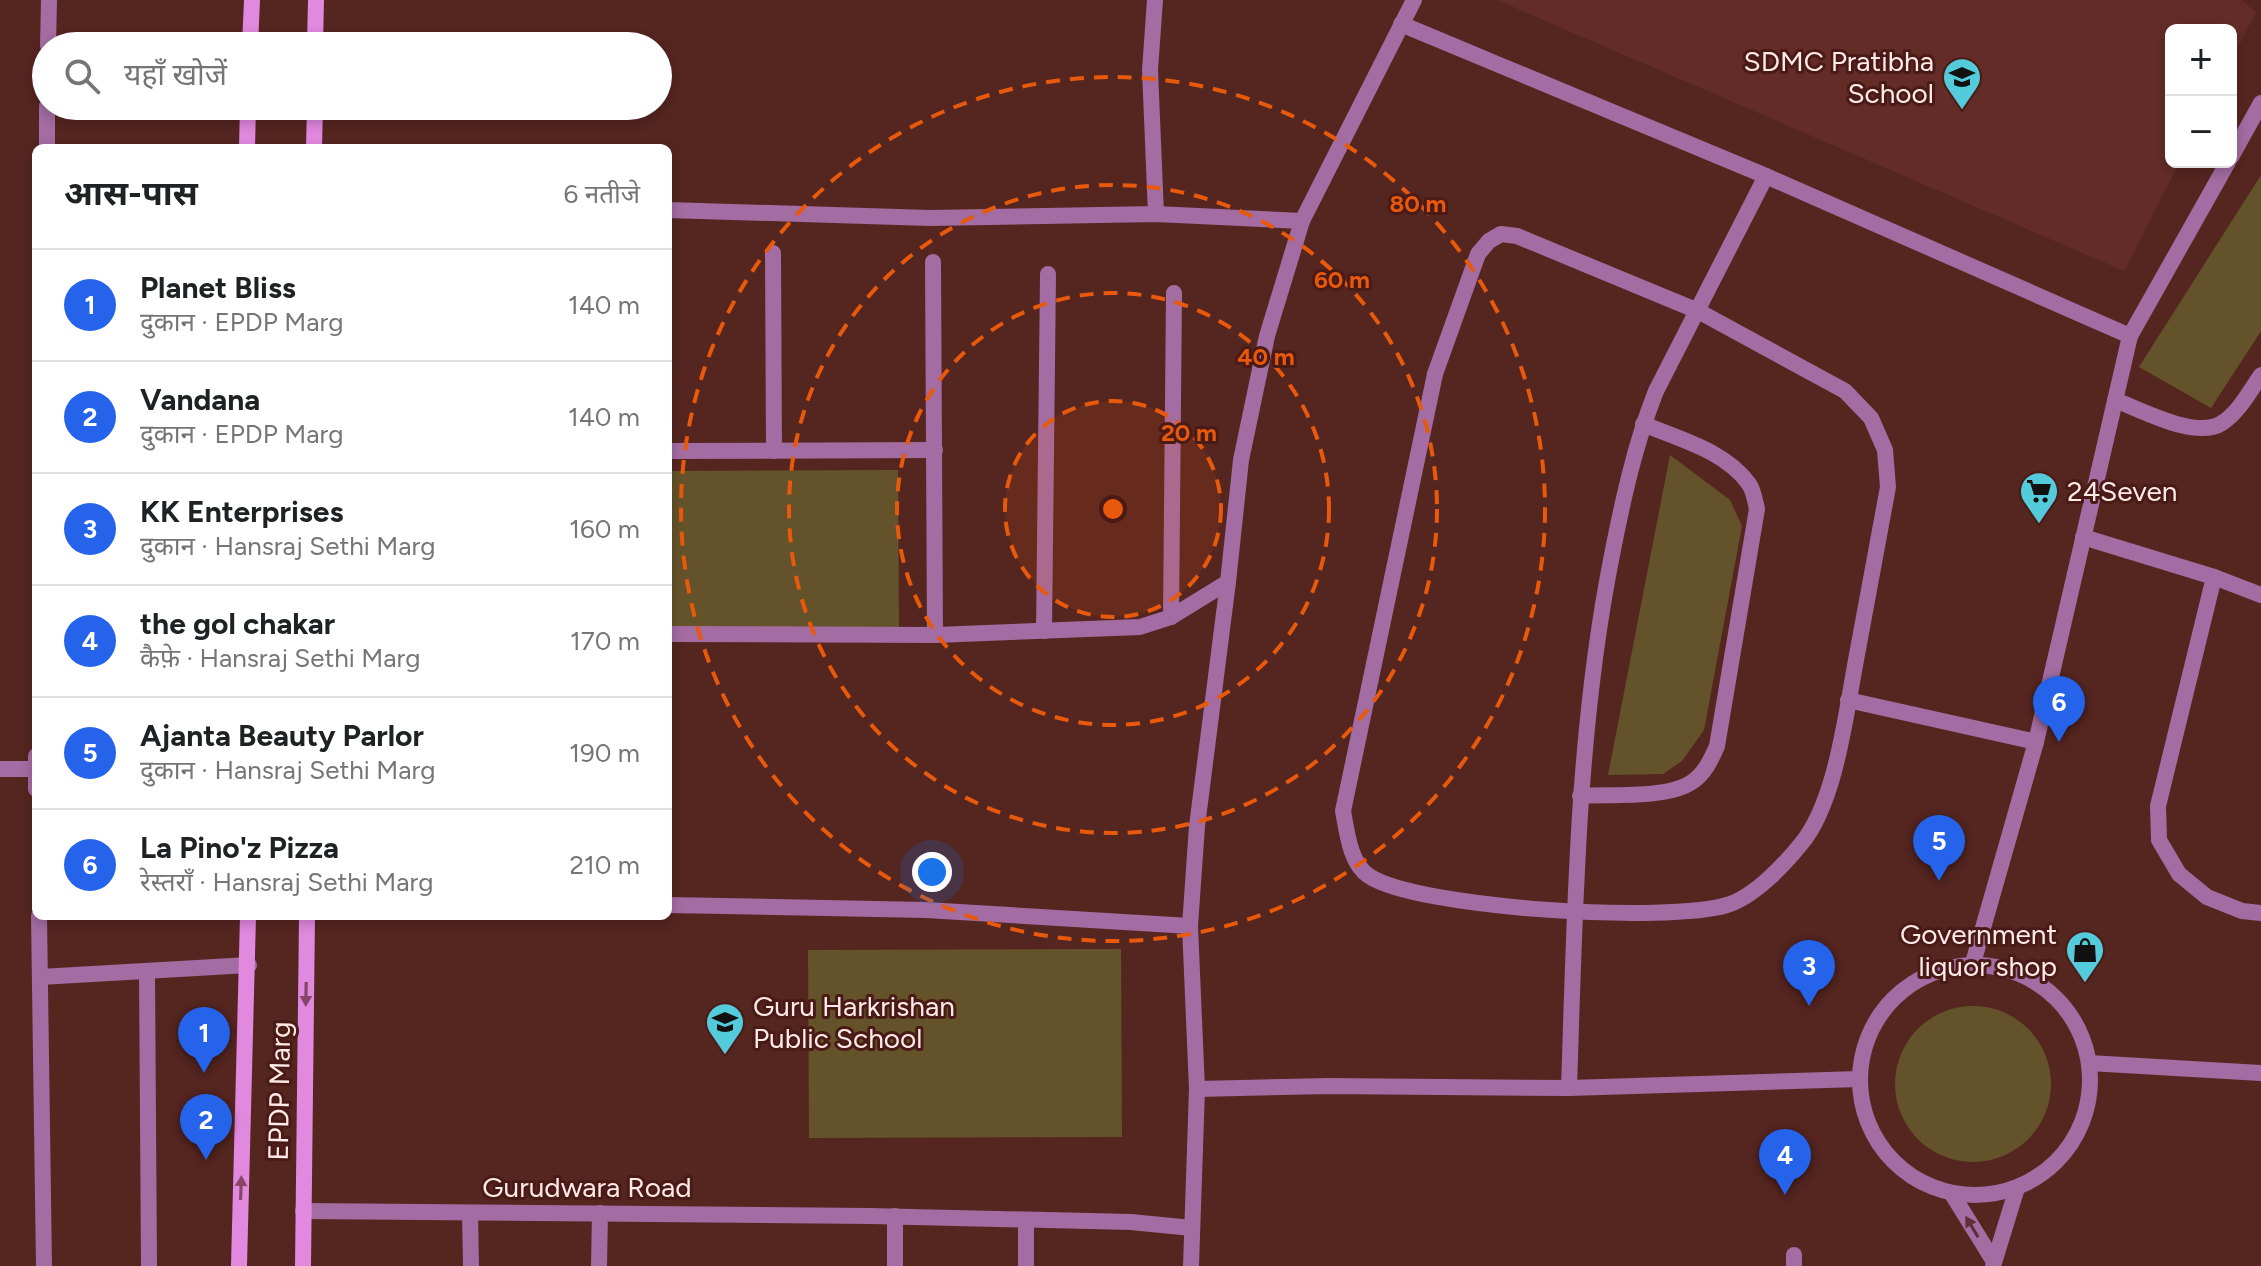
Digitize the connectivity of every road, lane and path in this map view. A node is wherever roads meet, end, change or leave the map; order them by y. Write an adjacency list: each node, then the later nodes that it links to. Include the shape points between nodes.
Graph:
1 (49, 0): 7 (street)
2 (252, 0): 8 (main road)
3 (316, 0): 9 (main road)
4 (1155, 0): 21 (street, via 1150,70)
5 (1414, 0): 6 (street)
6 (1401, 24): 19 (street); 22 (street)
7 (48, 32)
8 (251, 32)
9 (315, 32)
10 (2261, 103): 17 (street)
11 (47, 120): 14 (street)
12 (248, 120): 15 (main road)
13 (315, 120): 16 (main road)
14 (47, 144)
15 (247, 144)
16 (314, 144)
17 (2237, 146)
18 (2225, 168): 28 (street)
19 (1766, 176): 27 (street); 28 (street)
20 (672, 210): 21 (street, via 930,218)
21 (1156, 214): 22 (street)
22 (1302, 221): 37 (street, via 1267,336 1241,460)
23 (773, 253): 34 (street)
24 (933, 262): 32 (street)
25 (1048, 274): 40 (street)
26 (1174, 293): 39 (street)
27 (1698, 311): 31 (street); 43 (street, via 1845,391 1871,418 1885,450 1888,487); 49 (street, via 1517,236 1501,234 1478,254 1435,374 1353,758 1343,811 1350,847 1367,875 1399,890 1448,901)
28 (2130, 336): 30 (street)
29 (2261, 375): 30 (street, via 2237,410 2209,430)
30 (2115, 400): 35 (street)
31 (1643, 424): 47 (street, via 1599,621); 47 (street, via 1718,456 1751,487 1757,509 1720,732 1707,768 1691,783 1668,791)
32 (935, 450): 34 (street); 42 (street)
33 (672, 451): 34 (street)
34 (774, 451)
35 (2083, 537): 36 (street); 44 (street)
36 (2214, 577): 38 (street); 50 (street, via 2158,806 2159,840 2179,874 2207,897)
37 (1228, 582): 39 (street); 54 (street, via 1197,826)
38 (2261, 595)
39 (1171, 617): 40 (street, via 1140,627)
40 (1044, 631): 42 (street)
41 (672, 634): 42 (street)
42 (935, 635)
43 (1848, 700): 44 (street); 49 (street, via 1826,797 1805,841 1773,877 1729,905 1673,913)
44 (2036, 742): 55 (street)
45 (0, 769): 46 (street)
46 (32, 769)
47 (1580, 796): 49 (street)
48 (672, 905): 54 (street, via 926,910)
49 (1575, 910): 62 (street)
50 (2261, 913)
51 (39, 920): 58 (street)
52 (248, 920): 56 (main road, EPDP Marg)
53 (307, 920): 66 (main road, EPDP Marg, one-way to 66)
54 (1190, 926): 63 (street)
55 (1973, 963): 59 (street, via 2006,968 2036,982 2062,1003 2080,1031); 61 (street, via 1938,969 1897,994 1865,1044)
56 (249, 965): 57 (street); 75 (main road, EPDP Marg, one-way to 56)
57 (147, 973): 58 (street); 74 (street)
58 (40, 977): 73 (street)
59 (2089, 1063): 60 (street); 64 (street, via 2090,1097 2077,1135 2052,1167)
60 (2261, 1073)
61 (1859, 1079): 62 (street); 65 (street, via 1865,1118 1885,1153 1915,1179)
62 (1569, 1088): 63 (street)
63 (1197, 1089): 71 (street)
64 (2017, 1188): 65 (street, via 1985,1196); 72 (street)
65 (1952, 1194): 72 (street, one-way to 65)
66 (303, 1211): 67 (street, Gurudwara Road); 76 (main road, EPDP Marg)
67 (470, 1213): 68 (street, Gurudwara Road); 77 (street)
68 (600, 1213): 69 (street, Gurudwara Road); 78 (street)
69 (895, 1216): 70 (street, Gurudwara Road); 79 (street)
70 (1026, 1220): 71 (street, Gurudwara Road); 80 (street)
71 (1192, 1228): 81 (street)
72 (1993, 1263)
73 (44, 1266)
74 (149, 1266)
75 (239, 1266)
76 (303, 1266)
77 (471, 1266)
78 (599, 1266)
79 (895, 1266)
80 (1026, 1266)
81 (1191, 1266)

